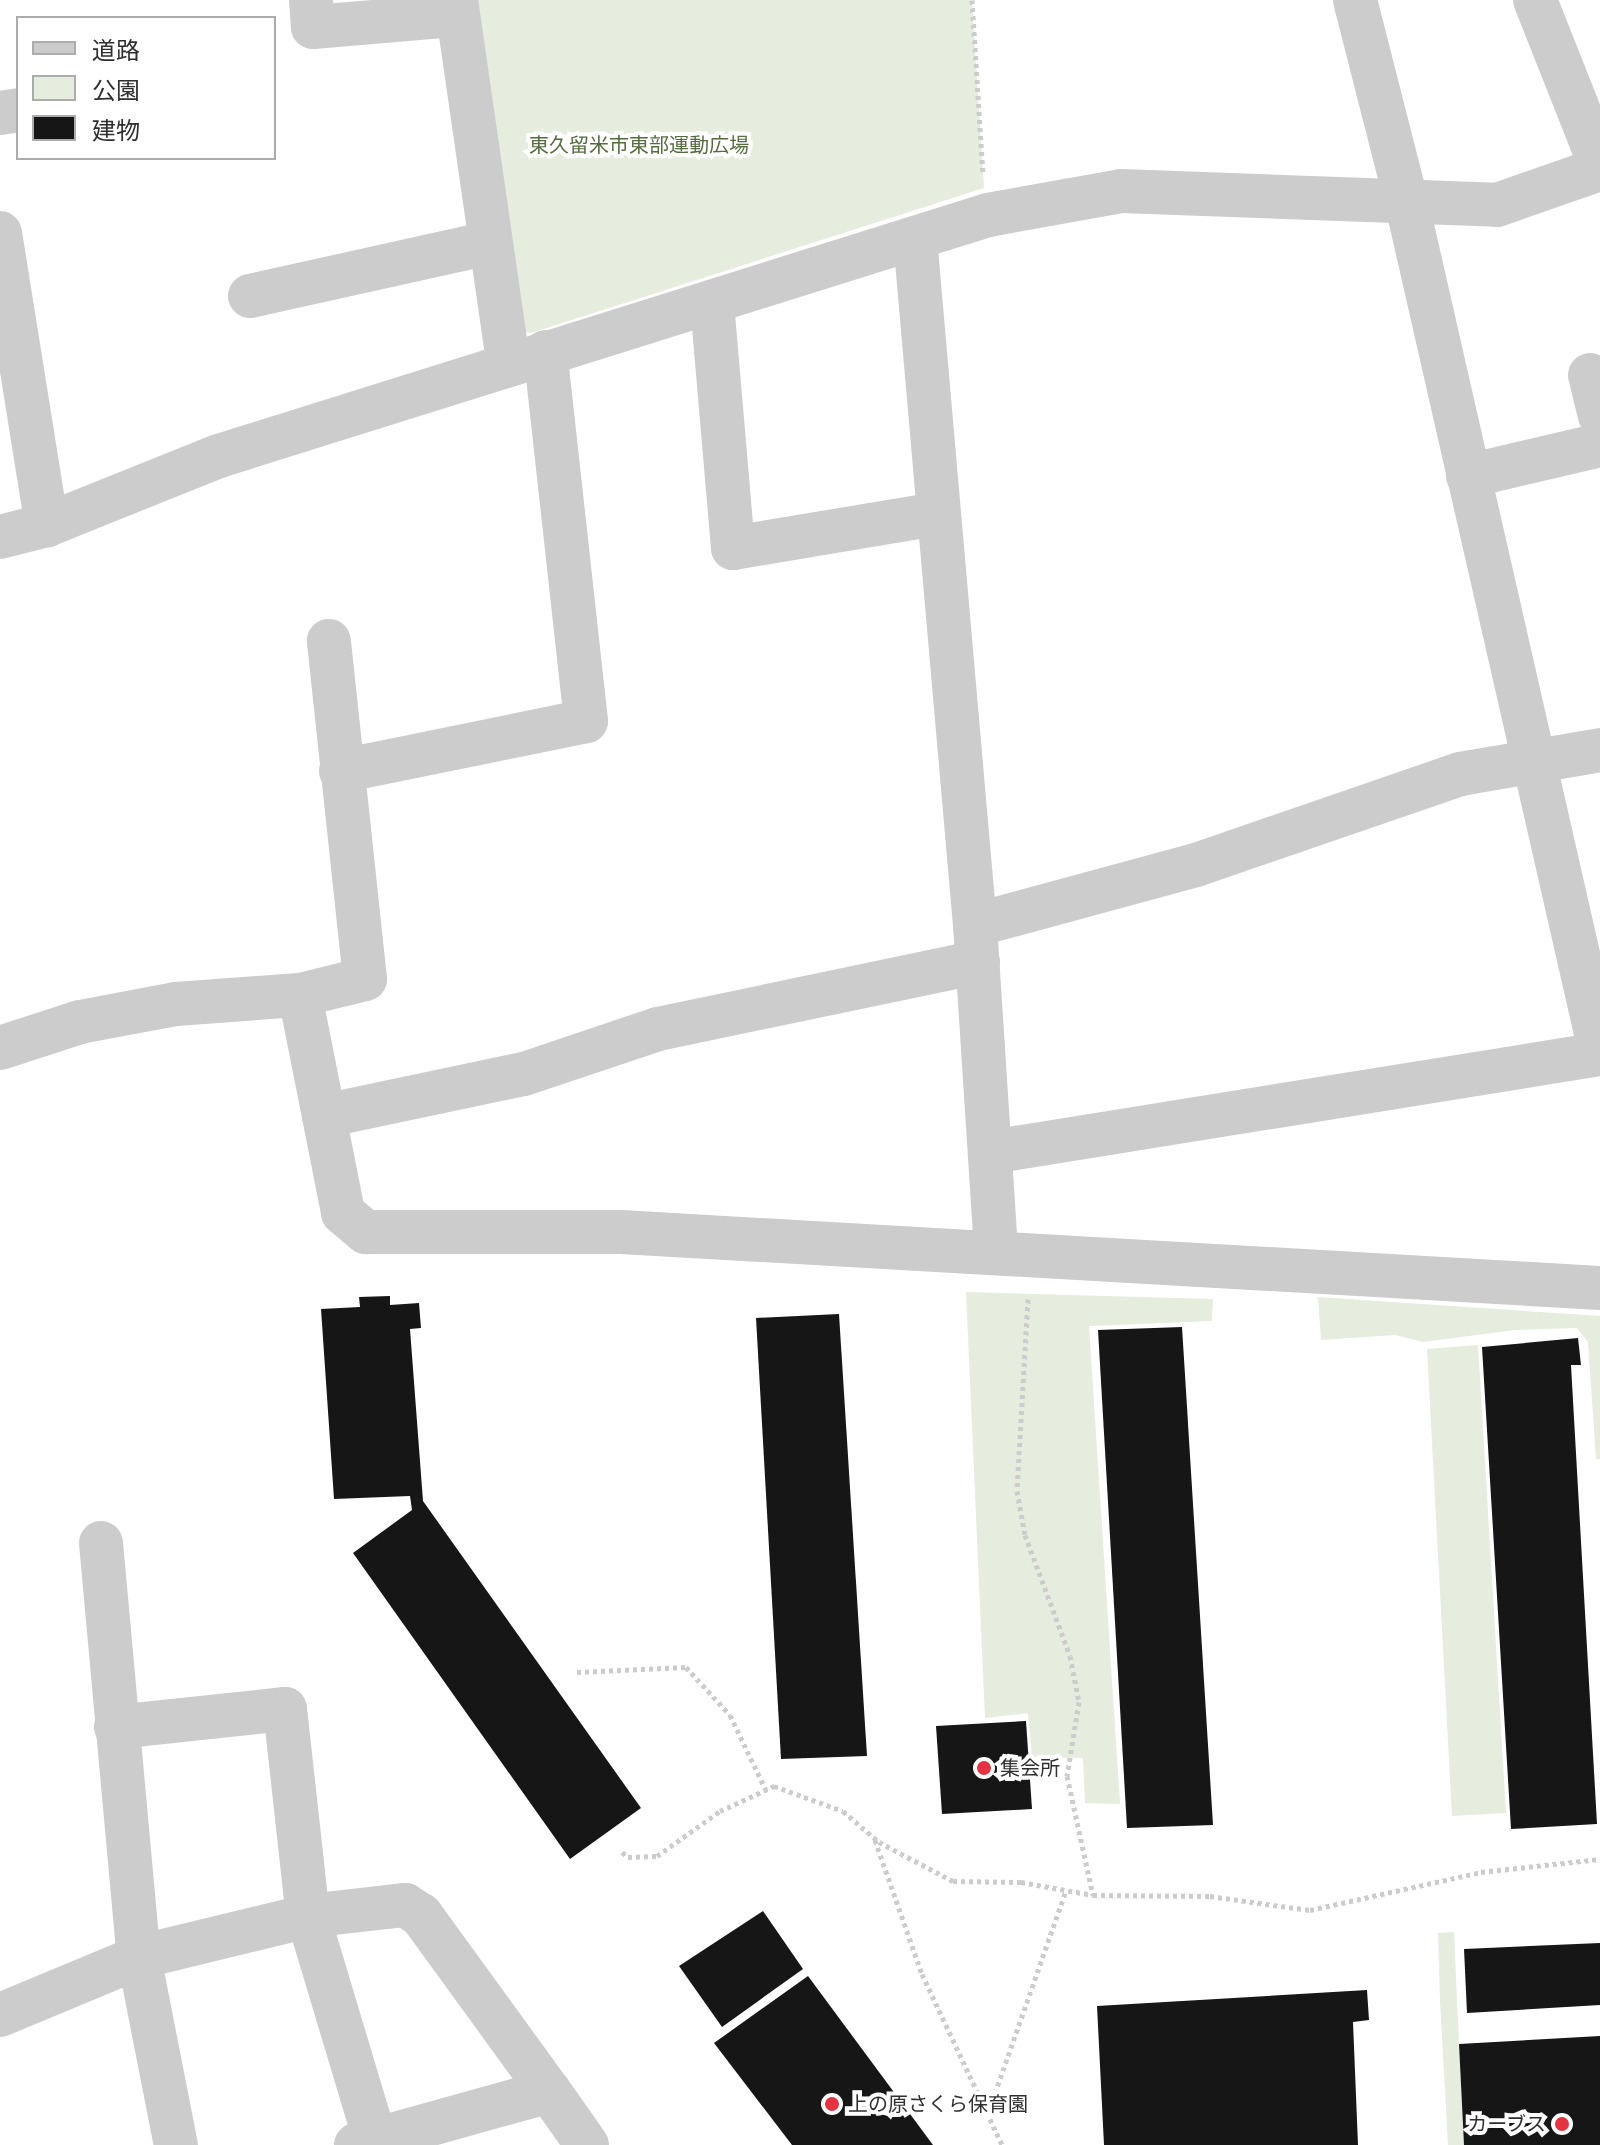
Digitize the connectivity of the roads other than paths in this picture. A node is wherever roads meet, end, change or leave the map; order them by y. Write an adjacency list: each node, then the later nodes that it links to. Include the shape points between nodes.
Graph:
1 (311, 0): 4 (street, via 313,27)
2 (1355, 0): 6 (street)
3 (1535, 0): 5 (street)
4 (456, 8): 9 (street)
5 (1600, 167): 6 (street, via 1497,205)
6 (1407, 204): 8 (street, via 1121,191 988,215); 14 (street)
7 (0, 233): 16 (street)
8 (915, 238): 11 (street); 15 (street)
9 (490, 243): 10 (street); 12 (street)
10 (250, 296)
11 (712, 303): 12 (street); 15 (street, via 733,548)
12 (526, 357): 16 (street, via 219,456); 21 (street, via 586,721)
13 (1600, 445): 14 (street)
14 (1468, 476): 20 (street)
15 (937, 514): 23 (street)
16 (47, 525): 17 (street)
17 (0, 537)
18 (329, 641): 21 (street)
19 (1600, 750): 20 (street)
20 (1531, 760): 22 (street); 23 (street, via 1460,774)
21 (341, 771): 24 (street, via 365,979)
22 (1587, 936): 26 (street)
23 (977, 943): 27 (street, via 658,1029 524,1074); 28 (street)
24 (300, 995): 25 (street, via 176,1004 80,1022); 27 (street)
25 (0, 1048)
26 (1600, 1052): 28 (street)
27 (324, 1116): 29 (street, via 343,1213 366,1232 621,1232)
28 (991, 1152): 29 (street)
29 (996, 1250): 30 (street)
30 (1600, 1288)
31 (101, 1543): 32 (street)
32 (116, 1727): 33 (street, via 285,1709); 34 (street)
33 (308, 1916): 34 (street); 36 (street, via 405,1905 421,1915); 37 (street)
34 (139, 1957): 35 (street); 38 (street)
35 (0, 2015)
36 (549, 2091): 37 (street); 39 (street)
37 (365, 2142)
38 (176, 2145)
39 (587, 2145)

